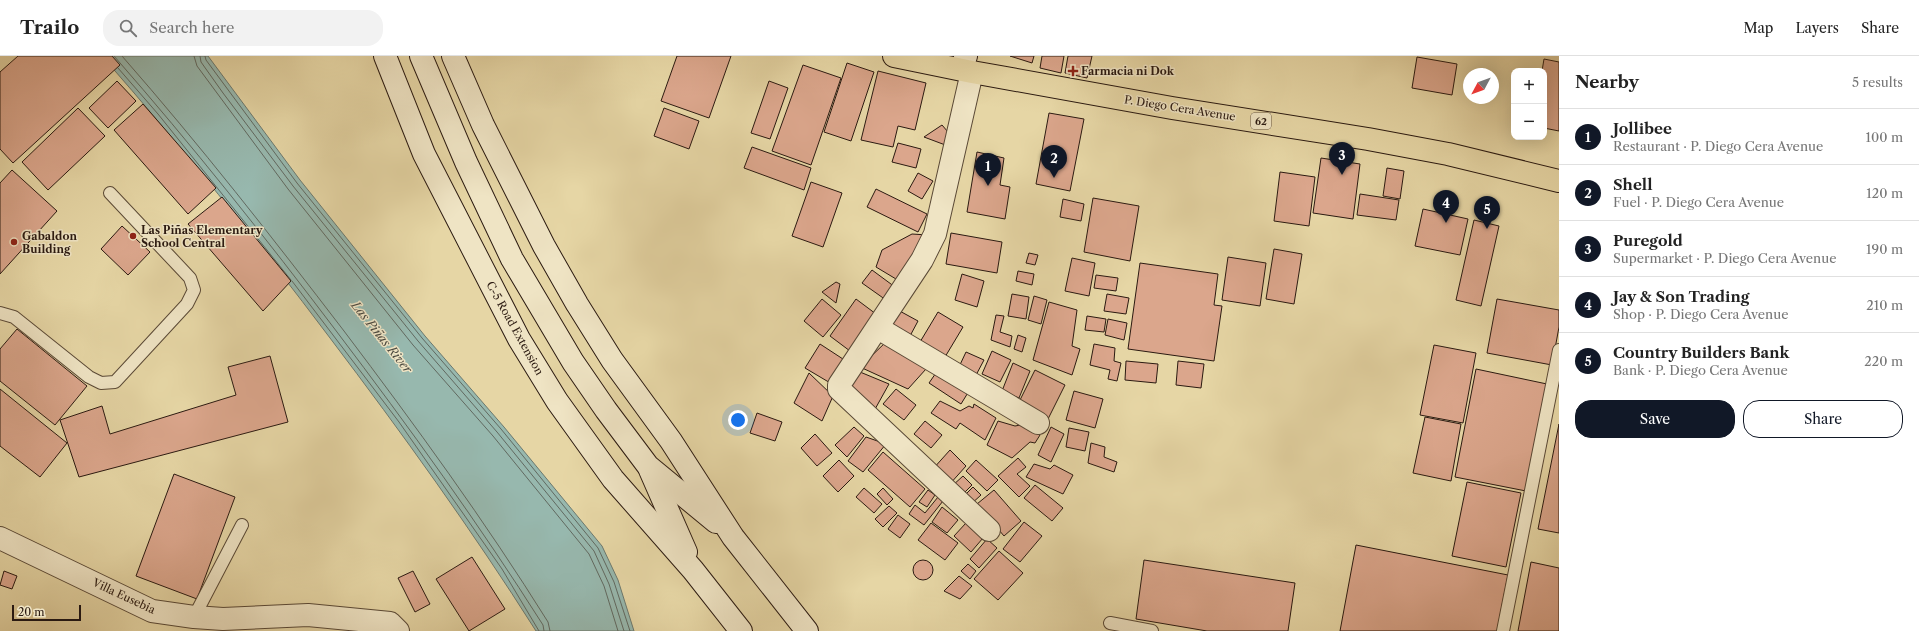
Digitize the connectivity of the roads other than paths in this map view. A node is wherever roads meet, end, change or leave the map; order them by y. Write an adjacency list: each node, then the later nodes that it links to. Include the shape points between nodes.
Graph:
1 (385, 56): 17 (main road, C-5 Road Extension, via 424,154 519,339 557,401 613,479)
2 (420, 56): 12 (main road, C-5 Road Extension, via 512,259 573,362)
3 (453, 56): 15 (main road, C-5 Road Extension, via 483,125 544,246 577,304 612,360 671,441)
4 (894, 56): 5 (main road, P. Diego Cera Avenue / 62)
5 (966, 66): 6 (main road, P. Diego Cera Avenue / 62, via 1172,108 1448,154); 9 (main road, via 935,234 922,260)
6 (1559, 181)
7 (110, 193): 8 (lane, via 190,278 194,290 187,304 116,382 101,383 89,377 14,318)
8 (0, 313)
9 (878, 328): 11 (main road); 14 (main road, via 839,389)
10 (1559, 350): 24 (lane)
11 (1038, 423)
12 (648, 466): 15 (main road, C-5 Road Extension); 17 (main road, C-5 Road Extension)
13 (242, 525): 18 (lane)
14 (989, 530)
15 (733, 537): 22 (main road, C-5 Road Extension)
16 (0, 538): 18 (main road, Villa Eusebia, via 152,611)
17 (694, 570): 21 (main road, C-5 Road Extension)
18 (194, 617): 20 (main road, Villa Eusebia, via 223,619 308,615 390,623)
19 (1110, 624): 23 (lane)
20 (398, 631)
21 (741, 631)
22 (807, 631)
23 (1152, 631)
24 (1504, 631)

